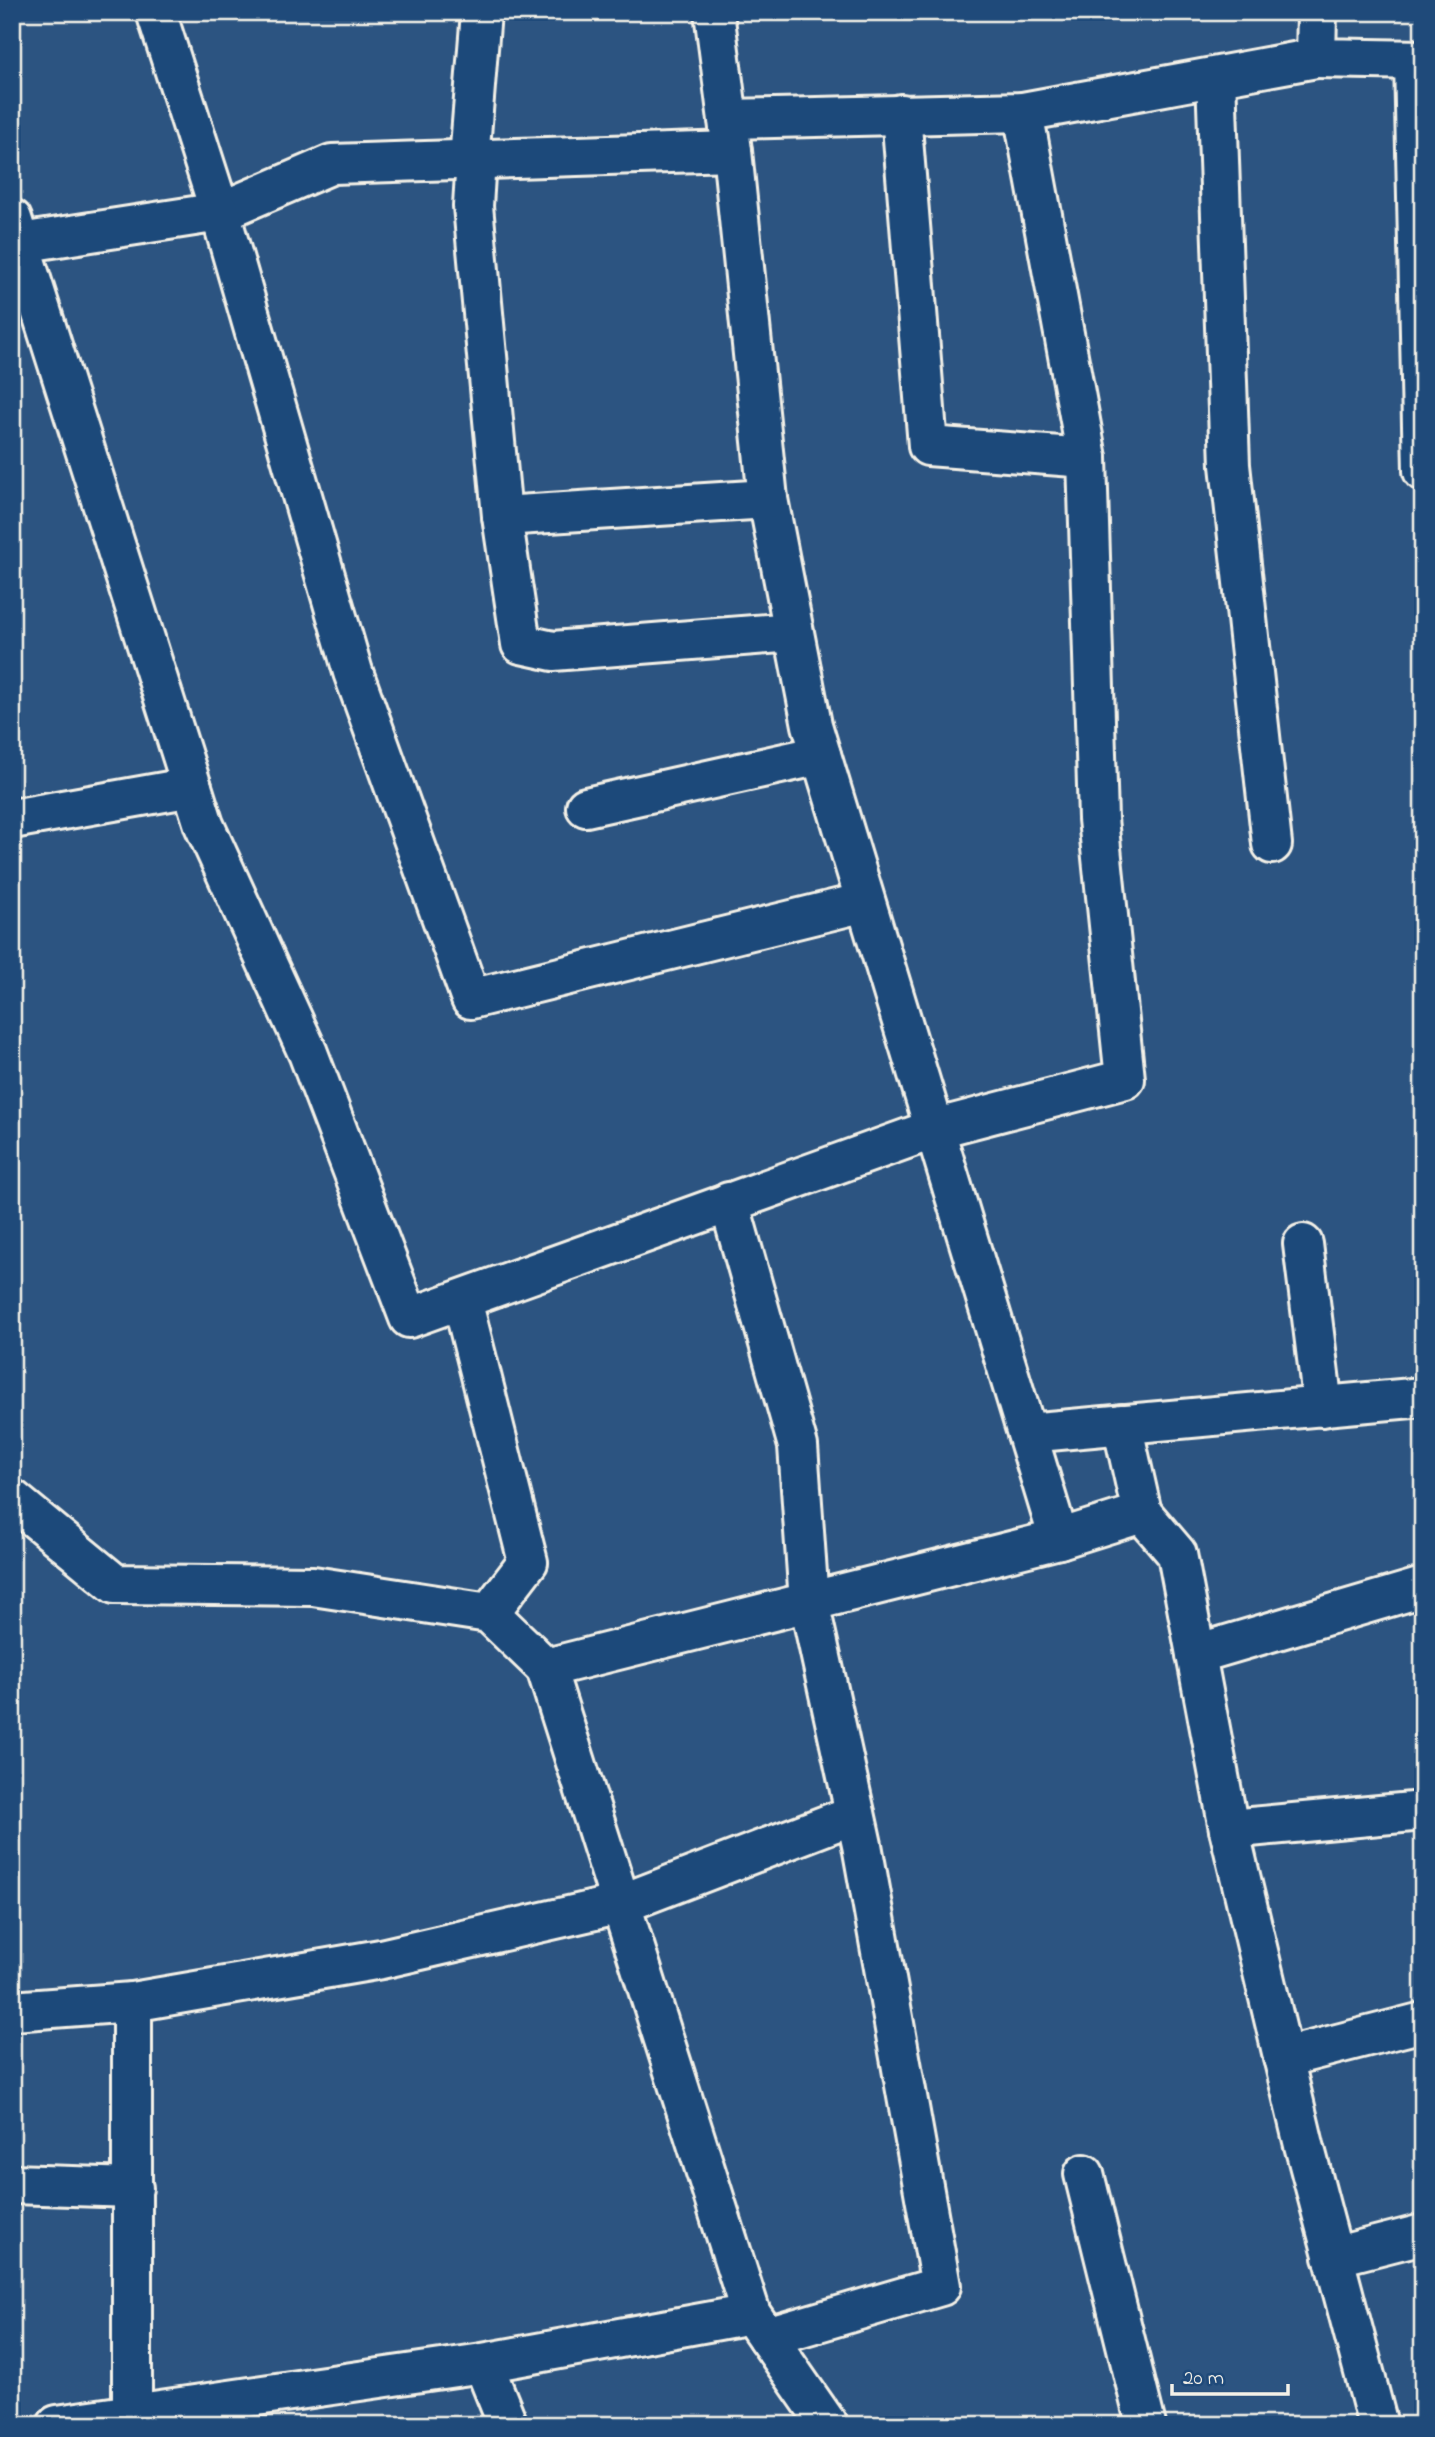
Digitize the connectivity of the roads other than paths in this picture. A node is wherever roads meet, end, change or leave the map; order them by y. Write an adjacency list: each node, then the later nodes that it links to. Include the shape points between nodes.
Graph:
1 (156, 12): 12 (street)
2 (481, 12): 11 (street)
3 (714, 12): 10 (street)
4 (1317, 12): 5 (street)
5 (1316, 58): 6 (street); 7 (street)
6 (1418, 60): 15 (street)
7 (1216, 77): 8 (street); 23 (street, via 1230,464)
8 (1023, 112): 9 (street); 14 (street)
9 (901, 114): 10 (street); 14 (street, via 928,446)
10 (730, 135): 11 (street); 16 (street)
11 (469, 160): 12 (street, via 332,164); 17 (street, via 476,159 473,206)
12 (220, 212): 13 (street); 24 (street, via 353,672 471,999)
13 (16, 231): 20 (street)
14 (1087, 458): 25 (street, via 1098,819 1125,1079)
15 (1423, 471)
16 (768, 499): 17 (street); 18 (street)
17 (502, 516): 18 (street, via 522,644 553,652)
18 (793, 632): 19 (street)
19 (821, 755): 21 (street); 24 (street)
20 (192, 788): 22 (street); 28 (street, via 204,825 308,1053 409,1318)
21 (586, 807)
22 (12, 819)
23 (1272, 844)
24 (865, 902): 25 (street)
25 (934, 1129): 26 (street); 32 (street)
26 (729, 1202): 28 (street); 37 (street, via 798,1446)
27 (1303, 1244): 30 (street)
28 (462, 1300): 38 (street, via 528,1562)
29 (1423, 1398): 30 (street)
30 (1323, 1406): 31 (street)
31 (1122, 1424): 32 (street); 34 (street)
32 (1027, 1433): 35 (street)
33 (12, 1499): 38 (street, via 115,1584 313,1586)
34 (1142, 1513): 35 (street); 39 (street, via 1177,1555)
35 (1059, 1539): 37 (street)
36 (1423, 1587): 39 (street)
37 (808, 1602): 40 (street); 42 (street)
38 (489, 1613): 40 (street)
39 (1196, 1654): 43 (street)
40 (546, 1668): 44 (street)
41 (1423, 1811): 43 (street)
42 (855, 1814): 44 (street); 54 (street, via 941,2286)
43 (1230, 1829): 48 (street)
44 (621, 1904): 45 (street, via 381,1959); 54 (street)
45 (132, 2002): 46 (street); 51 (street)
46 (12, 2011)
47 (1423, 2022): 48 (street)
48 (1283, 2058): 53 (street)
49 (1084, 2174): 60 (street)
50 (12, 2184): 51 (street)
51 (133, 2188): 56 (street)
52 (1423, 2234): 53 (street)
53 (1333, 2257): 61 (street)
54 (759, 2326): 55 (street); 59 (street)
55 (483, 2363): 56 (street); 58 (street)
56 (132, 2414): 57 (street)
57 (57, 2425)
58 (508, 2425)
59 (828, 2425)
60 (1146, 2425)
61 (1378, 2425)

